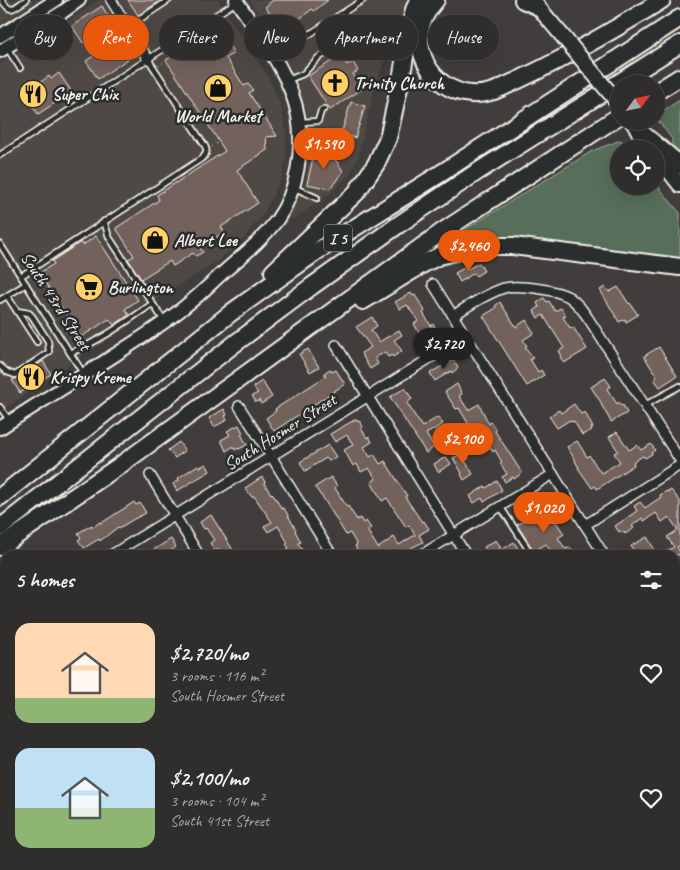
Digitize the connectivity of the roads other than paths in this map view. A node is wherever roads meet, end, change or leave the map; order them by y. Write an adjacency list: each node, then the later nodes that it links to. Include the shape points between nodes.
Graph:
1 (2, 0): 2 (lane, via 10,9)
2 (26, 0)
3 (79, 0): 21 (street)
4 (111, 0): 14 (street)
5 (169, 0): 15 (lane)
6 (363, 0): 20 (lane)
7 (418, 0): 17 (highway)
8 (425, 0): 18 (highway)
9 (436, 0): 10 (highway, via 421,29 422,55 427,66 445,85 476,95 494,92 555,62)
10 (662, 0)
11 (237, 1): 16 (street); 23 (lane)
12 (47, 2): 21 (street)
13 (531, 2): 34 (main road, bridge)
14 (120, 15)
15 (146, 15)
16 (246, 15)
17 (413, 15)
18 (416, 15)
19 (680, 18): 60 (highway, I 5, via 316,252)
20 (306, 36)
21 (2, 43): 29 (lane)
22 (680, 44): 85 (highway, I 5, via 477,172 312,286)
23 (149, 58)
24 (146, 60): 43 (lane)
25 (149, 60): 50 (lane, via 206,152 203,158)
26 (275, 60): 31 (street)
27 (316, 60): 31 (lane, via 303,74)
28 (404, 60): 60 (highway, via 382,152 361,186)
29 (20, 68)
30 (680, 77): 32 (highway)
31 (287, 81): 37 (street)
32 (665, 86)
33 (680, 89): 35 (highway)
34 (610, 93)
35 (665, 98)
36 (324, 109): 37 (lane, via 318,121)
37 (299, 122): 48 (street, via 299,163)
38 (610, 122): 46 (highway)
39 (610, 128): 46 (highway)
40 (638, 130): 42 (main road)
41 (639, 130): 44 (highway)
42 (646, 140)
43 (0, 155)
44 (680, 165)
45 (665, 166): 47 (main road)
46 (532, 172): 70 (highway, via 443,231)
47 (680, 185)
48 (292, 187): 49 (lane); 62 (street, via 278,219 253,247)
49 (317, 198)
50 (104, 221): 53 (lane); 58 (lane, via 109,237)
51 (0, 244): 53 (lane, South 43rd Street)
52 (680, 268): 70 (highway, via 513,246 454,251 425,262)
53 (21, 276): 54 (lane, South 43rd Street)
54 (26, 284): 56 (lane); 66 (lane, South 43rd Street)
55 (433, 284): 61 (street)
56 (7, 296): 57 (lane); 59 (lane)
57 (0, 300)
58 (152, 304): 62 (lane); 66 (lane, via 106,335)
59 (17, 311): 64 (lane); 67 (lane, via 32,316 48,341 49,352 15,375)
60 (232, 312): 81 (highway, I 5)
61 (453, 316): 63 (street); 72 (street, via 491,293 512,286 567,296 588,317)
62 (164, 322): 68 (street)
63 (466, 336): 71 (street, South Hosmer Street); 79 (street)
64 (37, 342)
65 (336, 344): 71 (street)
66 (70, 353): 68 (lane, South 43rd Street)
67 (0, 366)
68 (84, 375): 75 (street)
69 (680, 386): 72 (lane)
70 (222, 392): 87 (highway)
71 (368, 396): 76 (street, South Hosmer Street); 86 (street)
72 (645, 405): 77 (street)
73 (239, 406): 76 (street)
74 (0, 407): 75 (lane)
75 (5, 425)
76 (271, 456): 83 (street, South Hosmer Street); 90 (street)
77 (680, 460)
78 (680, 465): 84 (street)
79 (553, 474): 82 (street); 84 (street)
80 (150, 475): 83 (street)
81 (0, 497)
82 (500, 506): 86 (street); 93 (lane)
83 (175, 515): 88 (street, South Hosmer Street); 89 (street)
84 (585, 525): 94 (street)
85 (0, 528)
86 (454, 535): 91 (street); 92 (street)
87 (0, 547)
88 (118, 550)
89 (196, 550)
90 (329, 550)
91 (429, 550)
92 (463, 550)
93 (529, 550)
94 (601, 550)

